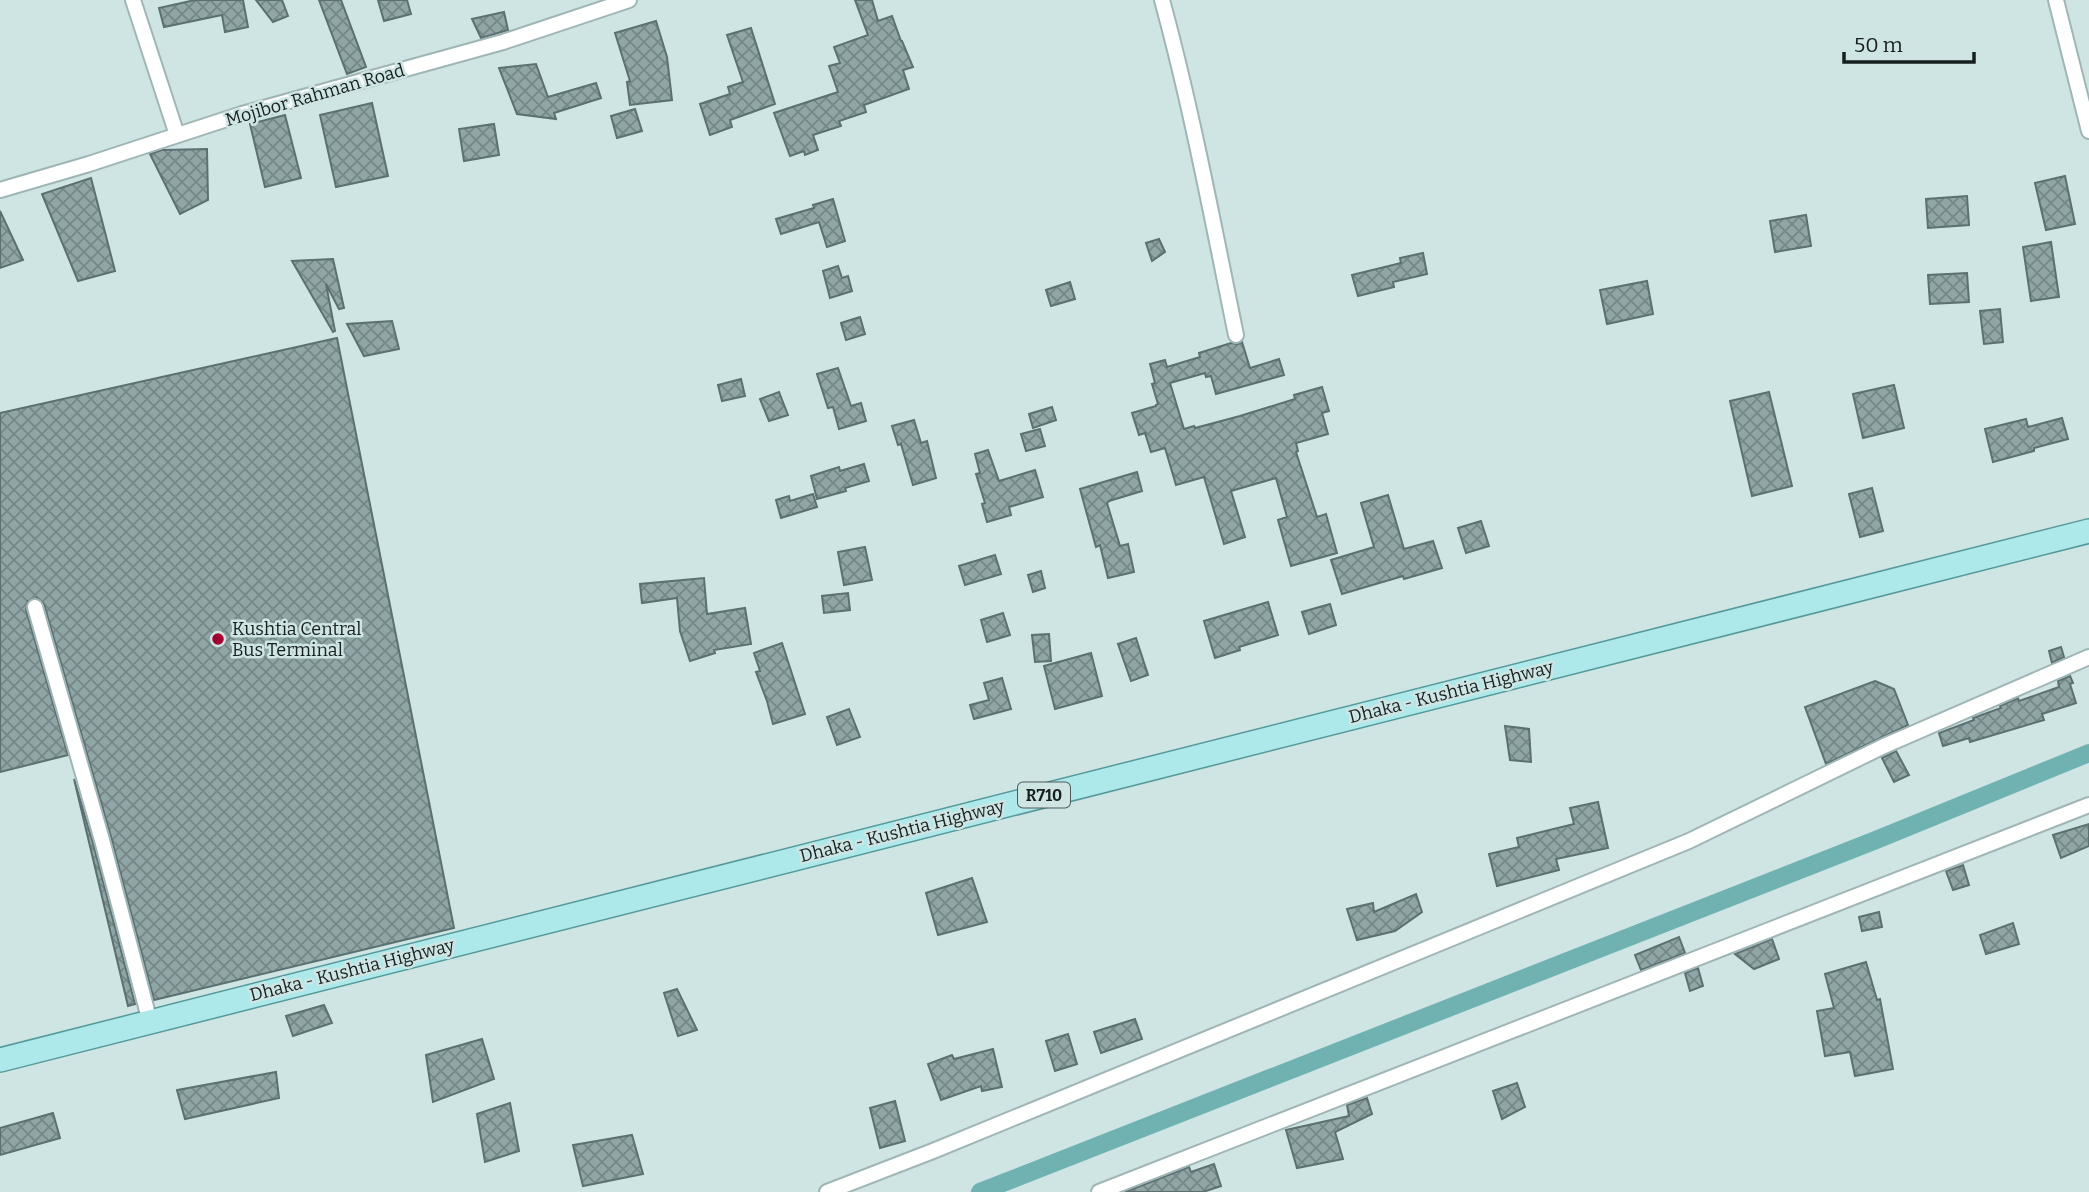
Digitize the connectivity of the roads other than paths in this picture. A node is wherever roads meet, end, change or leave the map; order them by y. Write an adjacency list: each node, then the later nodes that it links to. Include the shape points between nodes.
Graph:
1 (133, 0): 6 (street)
2 (629, 0): 6 (street, Mojibor Rahman Road, via 503,43)
3 (1162, 0): 8 (street, via 1194,128)
4 (2056, 0): 5 (street)
5 (2089, 131)
6 (177, 135): 7 (street, Mojibor Rahman Road)
7 (0, 190)
8 (1236, 335)
9 (2089, 531): 13 (main road, Dhaka - Kushtia Highway / R710)
10 (35, 607): 13 (street)
11 (2089, 657): 15 (street, via 1884,746 1689,841)
12 (2089, 805): 16 (street)
13 (150, 1022): 14 (main road, Dhaka - Kushtia Highway / R710)
14 (0, 1060)
15 (827, 1192)
16 (1099, 1192)

